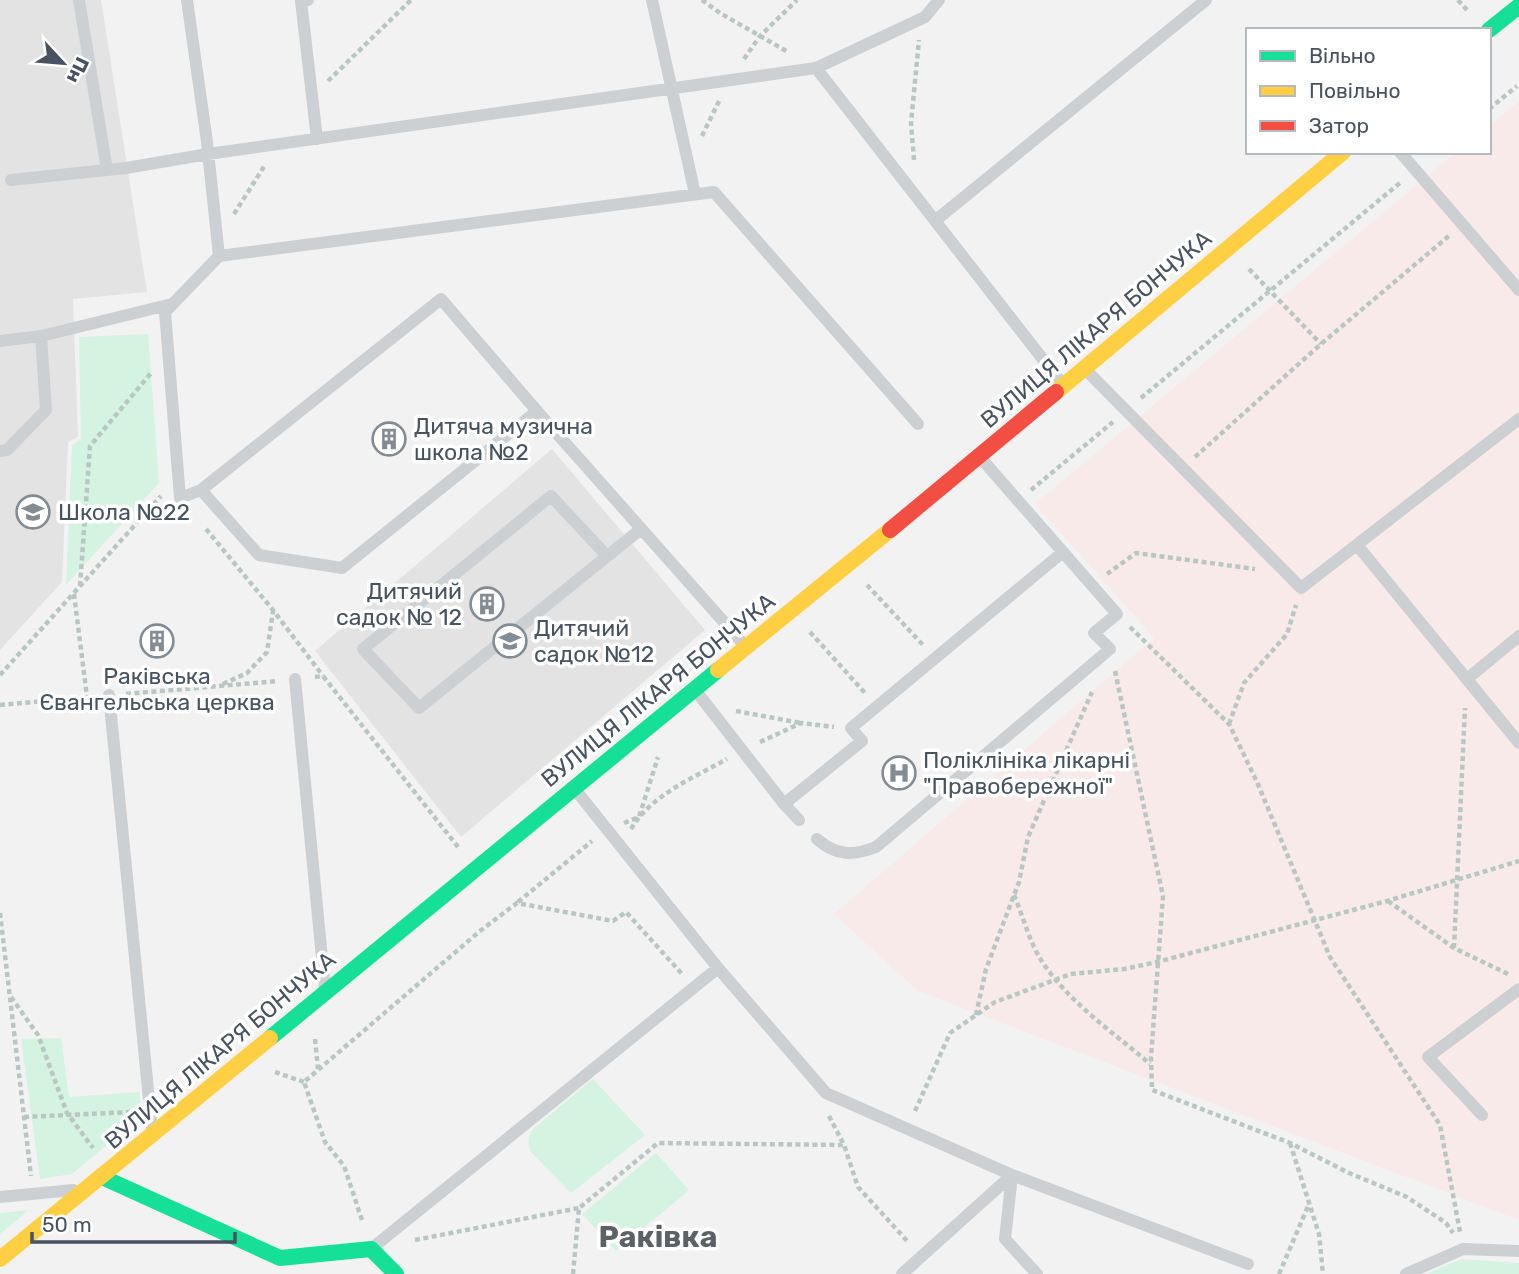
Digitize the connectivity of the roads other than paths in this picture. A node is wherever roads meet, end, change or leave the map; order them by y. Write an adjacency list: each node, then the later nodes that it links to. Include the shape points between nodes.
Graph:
1 (79, 0): 15 (lane)
2 (187, 0): 12 (lane)
3 (308, 0): 11 (lane, via 302,1)
4 (652, 0): 10 (lane)
5 (939, 0): 9 (lane, via 925,17)
6 (1206, 0): 18 (lane)
7 (1519, 6): 8 (street)
8 (1491, 28)
9 (816, 68): 10 (lane); 18 (lane)
10 (672, 89): 11 (lane); 17 (lane)
11 (317, 139): 12 (lane)
12 (208, 154): 15 (lane); 19 (lane)
13 (1341, 154): 24 (street, ВУЛИЦЯ ЛІКАРЯ БОНЧУКА)
14 (1403, 154): 20 (lane)
15 (107, 170): 16 (lane)
16 (10, 180)
17 (695, 194): 19 (lane); 28 (lane, via 713,192)
18 (936, 220): 25 (lane)
19 (219, 256): 21 (lane)
20 (1519, 290)
21 (172, 304): 22 (lane); 31 (lane, via 165,312 180,498)
22 (41, 336): 23 (lane); 29 (lane, via 46,411 7,450)
23 (0, 341)
24 (1084, 368): 25 (street, ВУЛИЦЯ ЛІКАРЯ БОНЧУКА); 33 (lane, via 1301,589)
25 (1063, 385): 30 (street, ВУЛИЦЯ ЛІКАРЯ БОНЧУКА)
26 (537, 411): 31 (lane, via 342,568 259,555); 31 (lane, via 441,299); 32 (lane)
27 (1519, 419): 33 (lane)
28 (918, 424)
29 (0, 451)
30 (980, 456): 34 (lane); 37 (street, ВУЛИЦЯ ЛІКАРЯ БОНЧУКА)
31 (201, 490)
32 (641, 529): 35 (lane); 37 (lane)
33 (1357, 545): 39 (lane)
34 (1063, 552): 44 (lane, via 851,728 862,741); 46 (lane, via 1117,614 1094,633 1110,649 876,847 843,854)
35 (607, 556): 35 (lane, via 419,708 363,649 551,496)
36 (1519, 636): 39 (lane)
37 (746, 647): 40 (street, ВУЛИЦЯ ЛІКАРЯ БОНЧУКА)
38 (295, 679): 49 (lane)
39 (1467, 679): 42 (lane)
40 (695, 689): 43 (street, ВУЛИЦЯ ЛІКАРЯ БОНЧУКА); 44 (lane)
41 (109, 695): 51 (lane)
42 (1519, 743)
43 (574, 788): 47 (lane); 49 (street, ВУЛИЦЯ ЛІКАРЯ БОНЧУКА)
44 (784, 804): 45 (lane)
45 (799, 820)
46 (817, 839)
47 (718, 968): 52 (lane, via 827,1093); 55 (lane)
48 (1519, 989): 50 (lane, via 1429,1057)
49 (325, 992): 51 (street, ВУЛИЦЯ ЛІКАРЯ БОНЧУКА)
50 (1482, 1115)
51 (152, 1137): 53 (street, ВУЛИЦЯ ЛІКАРЯ БОНЧУКА)
52 (1012, 1175): 58 (lane); 60 (lane); 61 (lane, via 1005,1239)
53 (101, 1179): 54 (lane); 55 (street, via 280,1258); 57 (street, ВУЛИЦЯ ЛІКАРЯ БОНЧУКА)
54 (0, 1197)
55 (371, 1250): 59 (street)
56 (1519, 1251): 62 (lane, via 1463,1249)
57 (0, 1259)
58 (1248, 1264)
59 (396, 1274)
60 (902, 1274)
61 (1037, 1274)
62 (1405, 1274)

